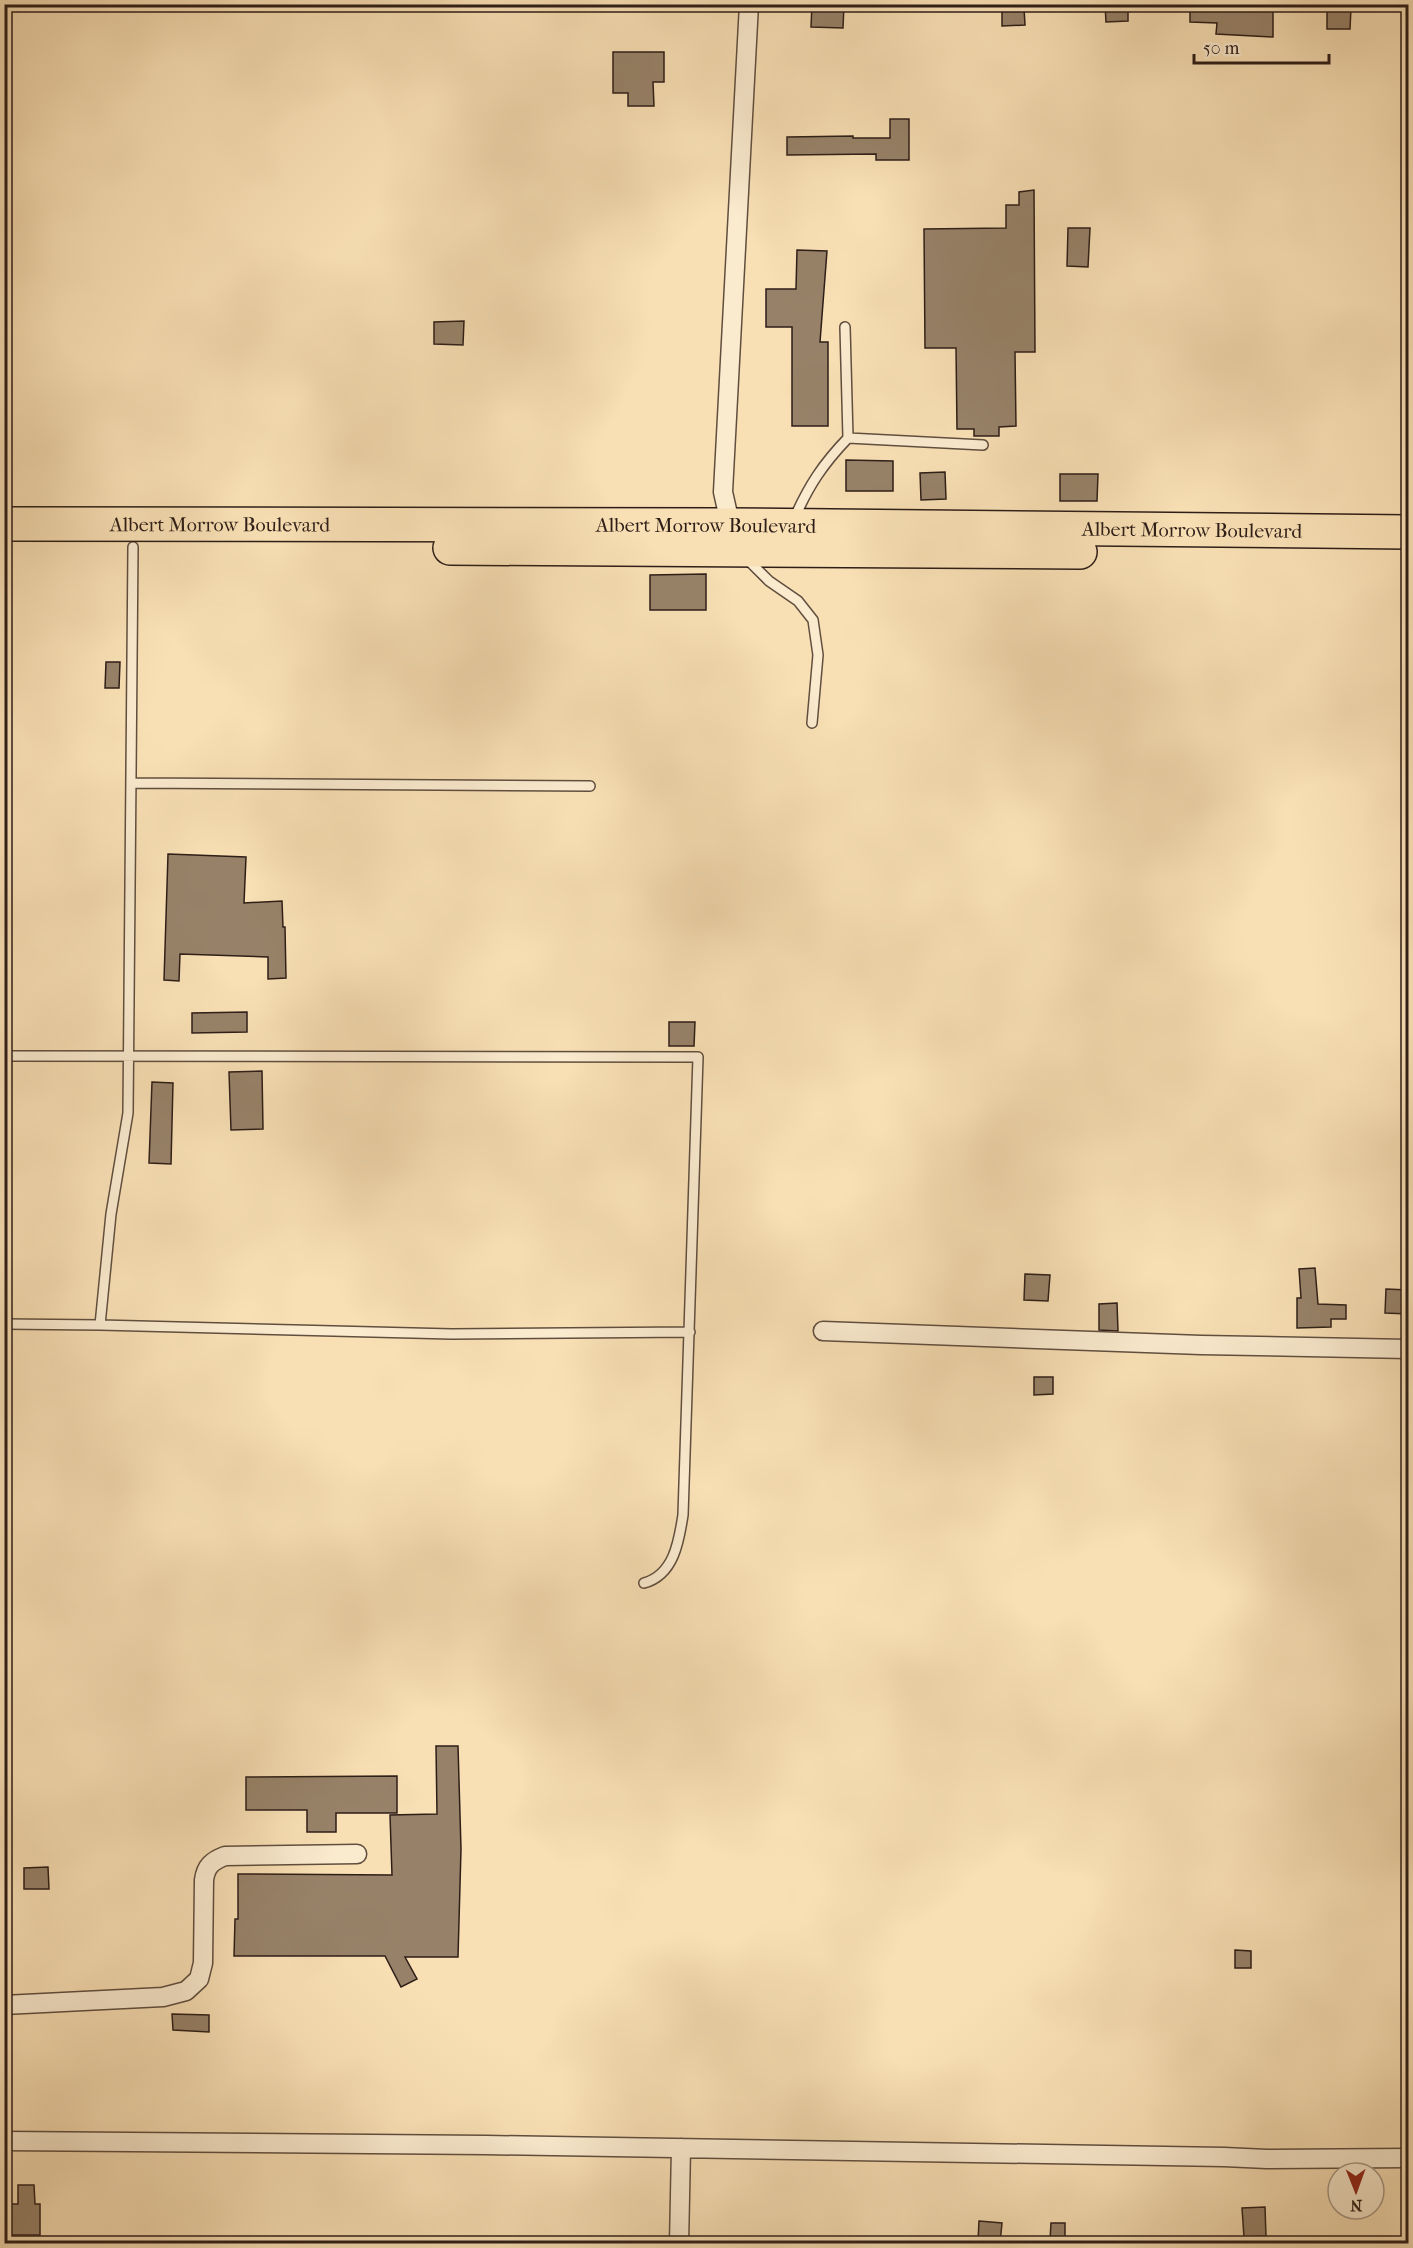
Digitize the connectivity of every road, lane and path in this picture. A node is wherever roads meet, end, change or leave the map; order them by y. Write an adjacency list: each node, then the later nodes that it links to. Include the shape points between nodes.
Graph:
1 (749, 4): 8 (street, via 723,492)
2 (845, 327): 3 (lane)
3 (848, 438): 4 (lane); 6 (lane, via 822,467)
4 (983, 445)
5 (4, 524): 8 (highway, Albert Morrow Boulevard)
6 (790, 526): 7 (highway, Albert Morrow Boulevard); 8 (highway, Albert Morrow Boulevard)
7 (1408, 532)
8 (733, 537): 10 (highway, Albert Morrow Boulevard); 11 (highway, Albert Morrow Boulevard); 12 (lane, via 769,581 798,601 813,620 818,655)
9 (4, 546): 10 (highway, Albert Morrow Boulevard)
10 (133, 547): 13 (lane)
11 (1408, 556)
12 (812, 723)
13 (132, 783): 14 (lane); 16 (lane)
14 (590, 786)
15 (4, 1056): 16 (lane)
16 (129, 1056): 18 (lane, via 128,1113 111,1214); 20 (lane, via 698,1057)
17 (4, 1324): 18 (lane)
18 (100, 1324): 20 (lane, via 452,1334)
19 (823, 1331): 21 (street)
20 (690, 1332): 22 (lane, via 683,1515 671,1561 655,1580)
21 (1408, 1349)
22 (644, 1583)
23 (357, 1854): 24 (street, via 225,1856 214,1860 206,1869 204,1880 203,1963 199,1979 186,1991 163,1997)
24 (4, 2004)
25 (4, 2140): 26 (street)
26 (681, 2148): 27 (street); 28 (street)
27 (1408, 2158)
28 (679, 2244)

